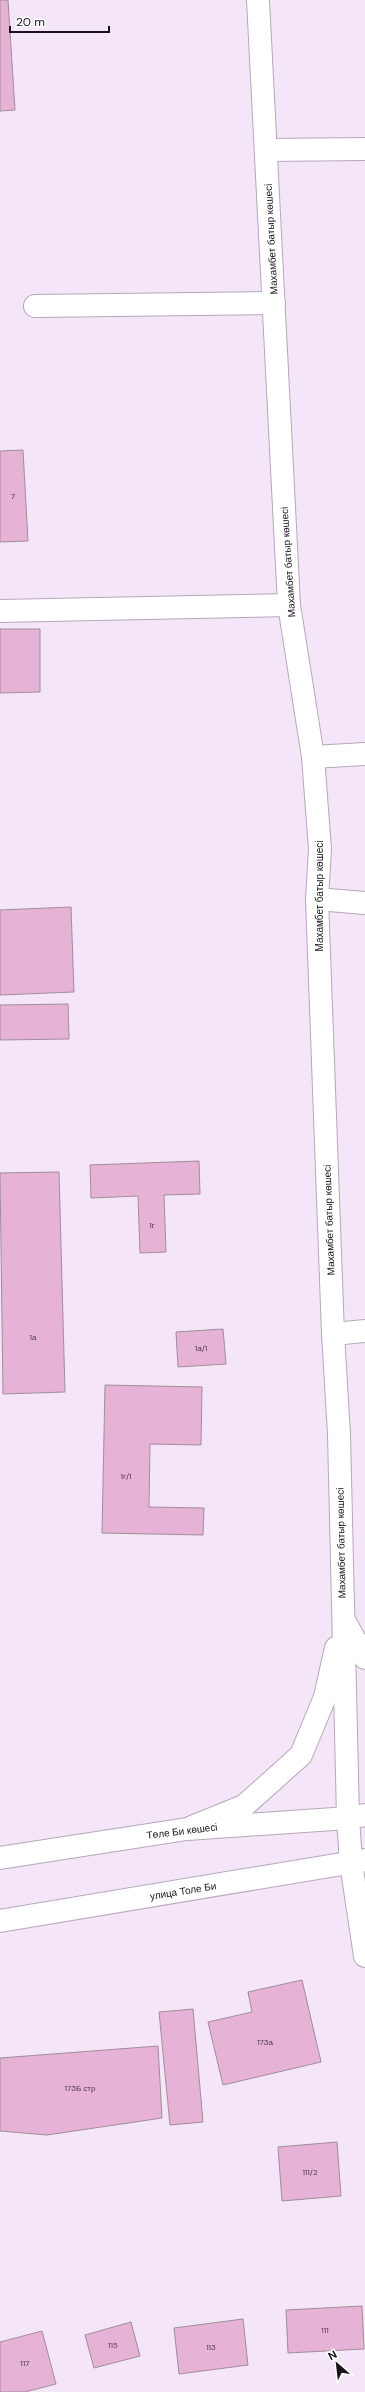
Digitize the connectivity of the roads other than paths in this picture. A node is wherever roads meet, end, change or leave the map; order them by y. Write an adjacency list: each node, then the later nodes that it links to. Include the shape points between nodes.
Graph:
1 (258, 0): 3 (street, Махамбет батыр көшесі)
2 (365, 149): 3 (street)
3 (266, 150): 4 (street, Махамбет батыр көшесі)
4 (274, 303): 5 (street); 6 (street, Махамбет батыр көшесі)
5 (35, 306)
6 (289, 605): 7 (street); 9 (street, Махамбет батыр көшесі)
7 (0, 611)
8 (365, 754): 9 (street)
9 (314, 757): 10 (street, Махамбет батыр көшесі, via 320,849)
10 (317, 899): 11 (street); 13 (street, Махамбет батыр көшесі)
11 (365, 903)
12 (365, 1331): 13 (street)
13 (332, 1334): 14 (street, Махамбет батыр көшесі, via 339,1434)
14 (343, 1618): 15 (street); 16 (street, Махамбет батыр көшесі); 17 (street, via 325,1697 302,1755 244,1806)
15 (365, 1658)
16 (356, 1817): 17 (street, Төле Би көшесі); 19 (street, Махамбет батыр көшесі)
17 (187, 1829): 18 (street, Төле Би көшесі)
18 (0, 1858)
19 (358, 1862): 20 (street, улица Толе Би); 21 (street, Махамбет батыр көшесі)
20 (0, 1921)
21 (365, 1956)

